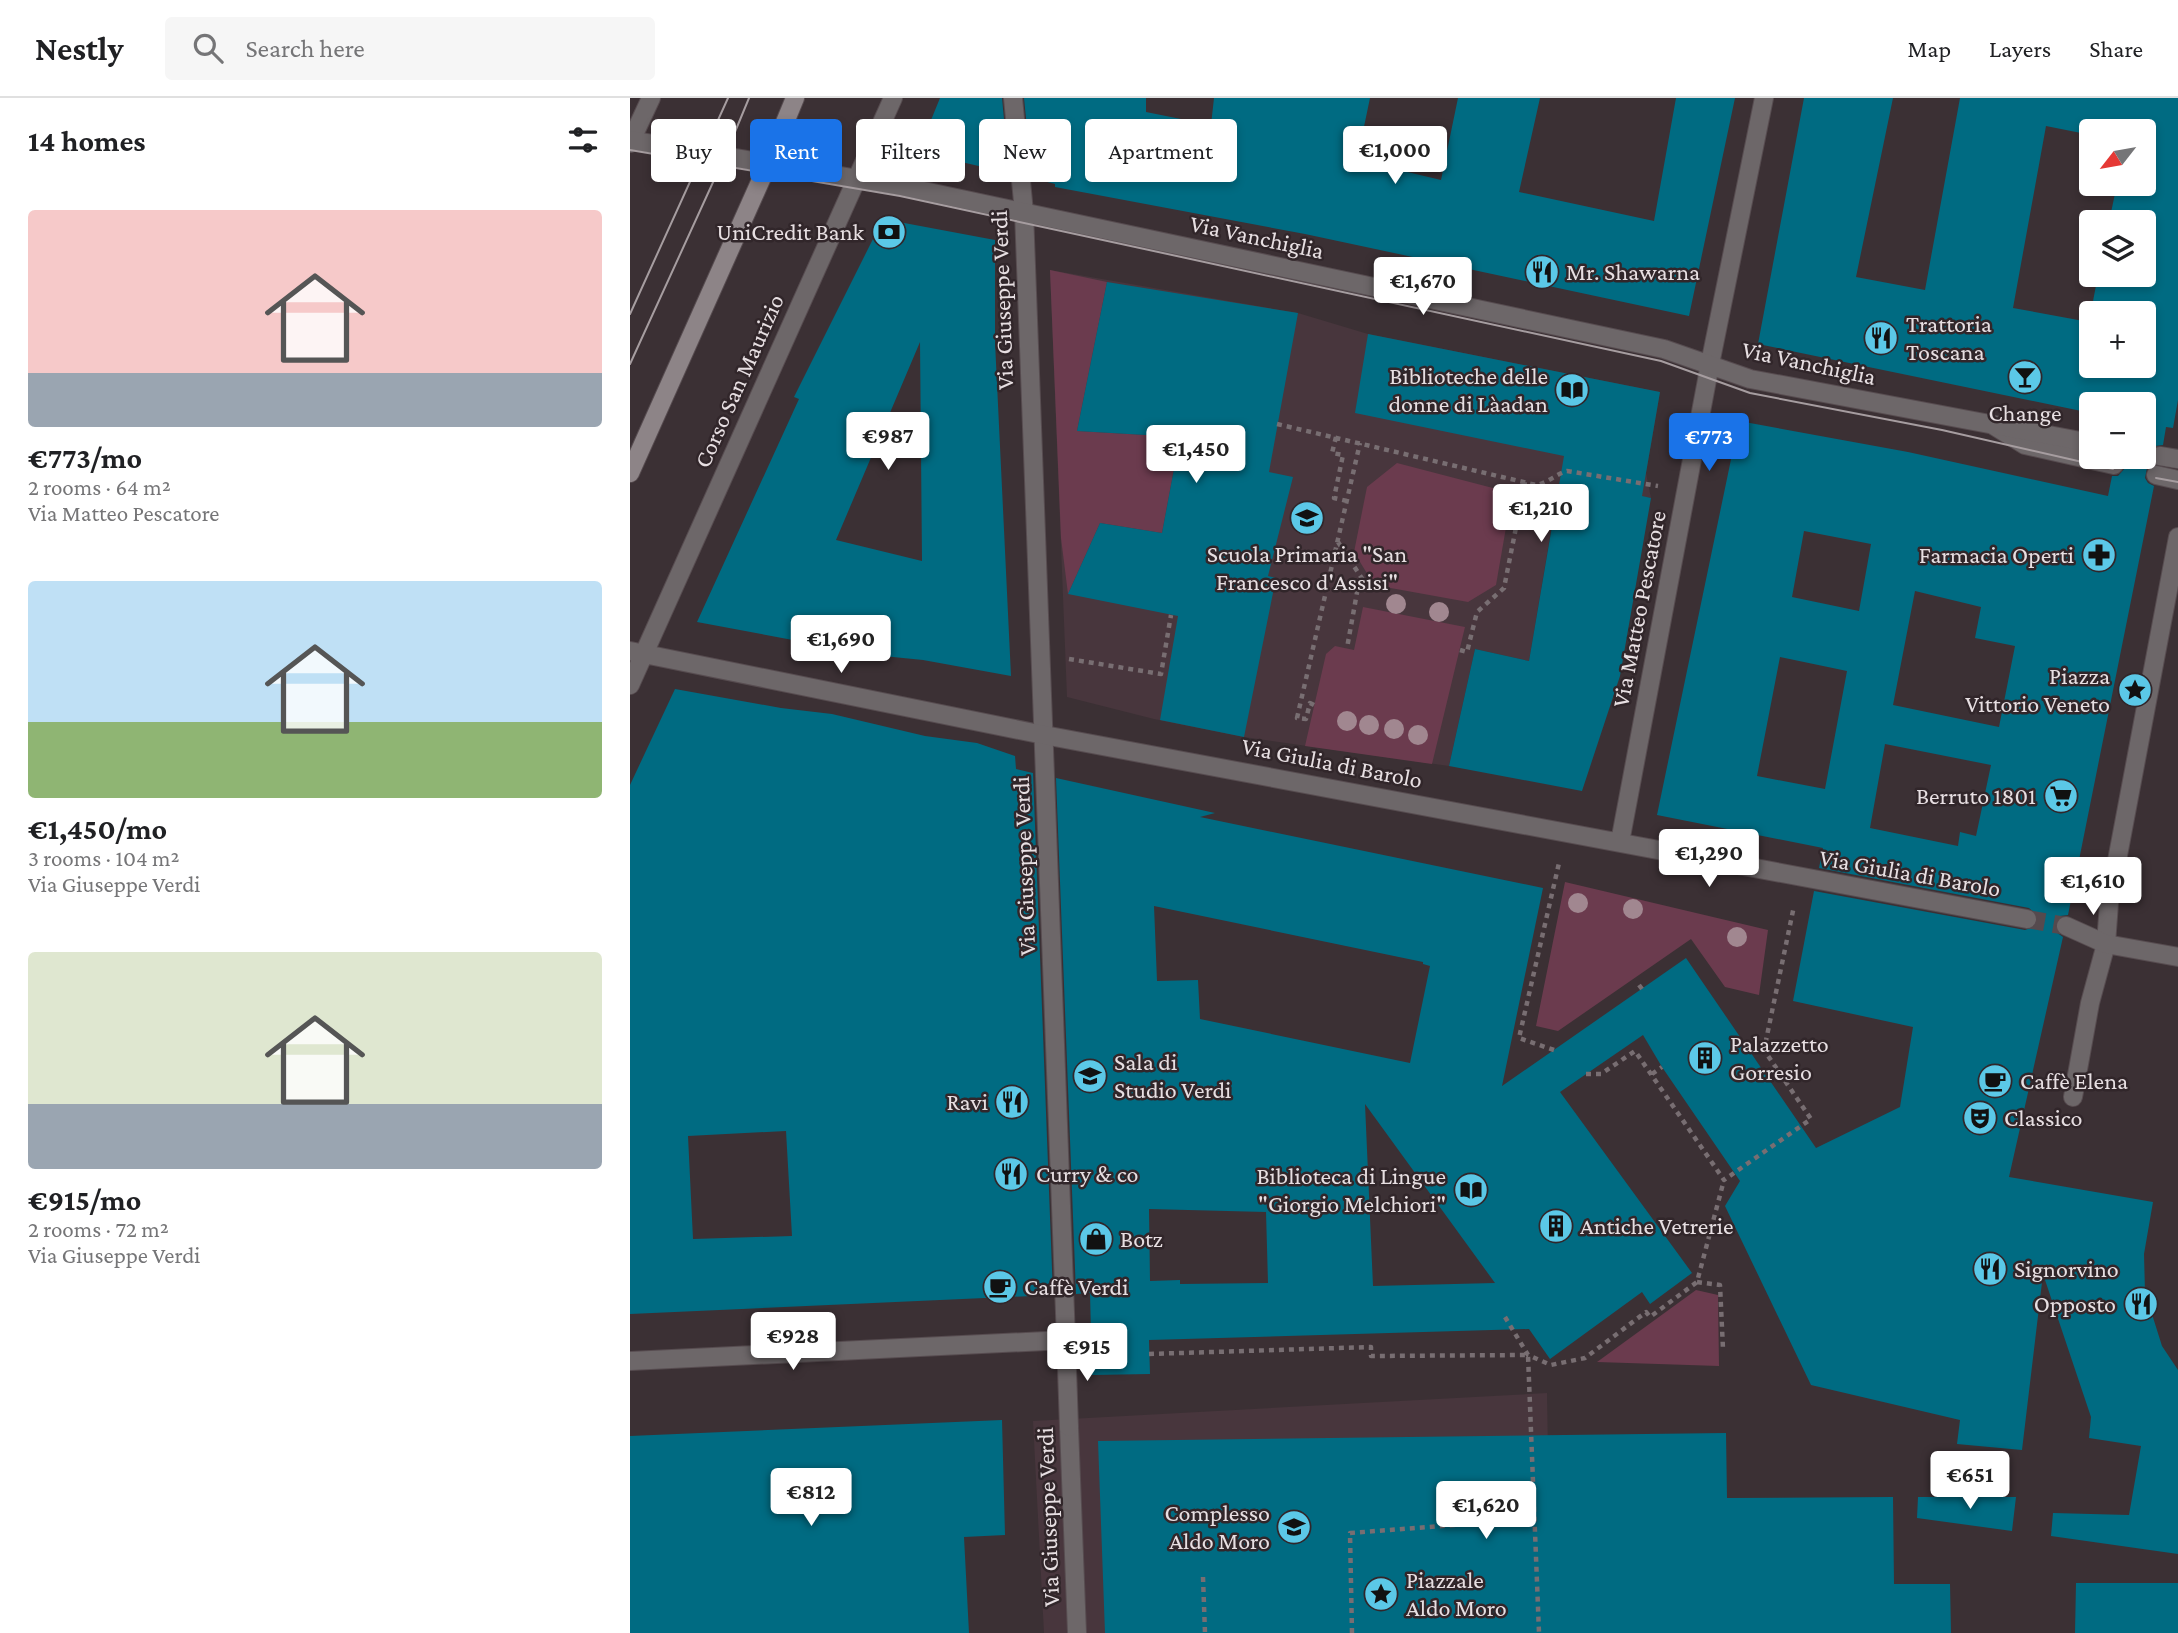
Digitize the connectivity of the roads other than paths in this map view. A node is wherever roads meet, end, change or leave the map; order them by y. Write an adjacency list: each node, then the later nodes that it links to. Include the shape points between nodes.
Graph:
1 (651, 98): 8 (street)
2 (795, 98): 6 (main road)
3 (893, 98): 7 (street, Corso San Maurizio)
4 (1013, 98): 13 (street, Via Giuseppe Verdi)
5 (1765, 98): 14 (street, Via Matteo Pescatore)
6 (787, 119)
7 (884, 119)
8 (630, 141): 9 (street, Via Vanchiglia)
9 (750, 162)
10 (760, 182): 18 (main road)
11 (856, 182): 22 (street, Corso San Maurizio)
12 (878, 182): 13 (street, Via Vanchiglia)
13 (1024, 212): 14 (street, Via Vanchiglia, via 1664,349); 24 (street, Via Giuseppe Verdi)
14 (1710, 364): 15 (street, Via Vanchiglia, via 1750,379); 25 (street, Via Matteo Pescatore)
15 (1993, 425): 16 (street, Via Vanchiglia); 17 (street, Via Vanchiglia, via 2025,445)
16 (2079, 441)
17 (2079, 457)
18 (630, 472)
19 (2156, 475): 20 (street)
20 (2178, 480)
21 (2178, 537): 28 (street, via 2109,903)
22 (637, 652): 23 (street, Corso San Maurizio); 24 (street, Via Giulia di Barolo)
23 (630, 685)
24 (1044, 735): 25 (street, Via Giulia di Barolo); 31 (street, Via Giuseppe Verdi)
25 (1620, 842): 26 (street, Via Giulia di Barolo)
26 (2027, 919)
27 (2066, 926): 28 (street)
28 (2106, 944): 29 (street); 30 (street)
29 (2178, 957)
30 (2073, 1097)
31 (1066, 1340): 32 (street); 33 (street, Via Giuseppe Verdi)
32 (630, 1361)
33 (1077, 1633)

